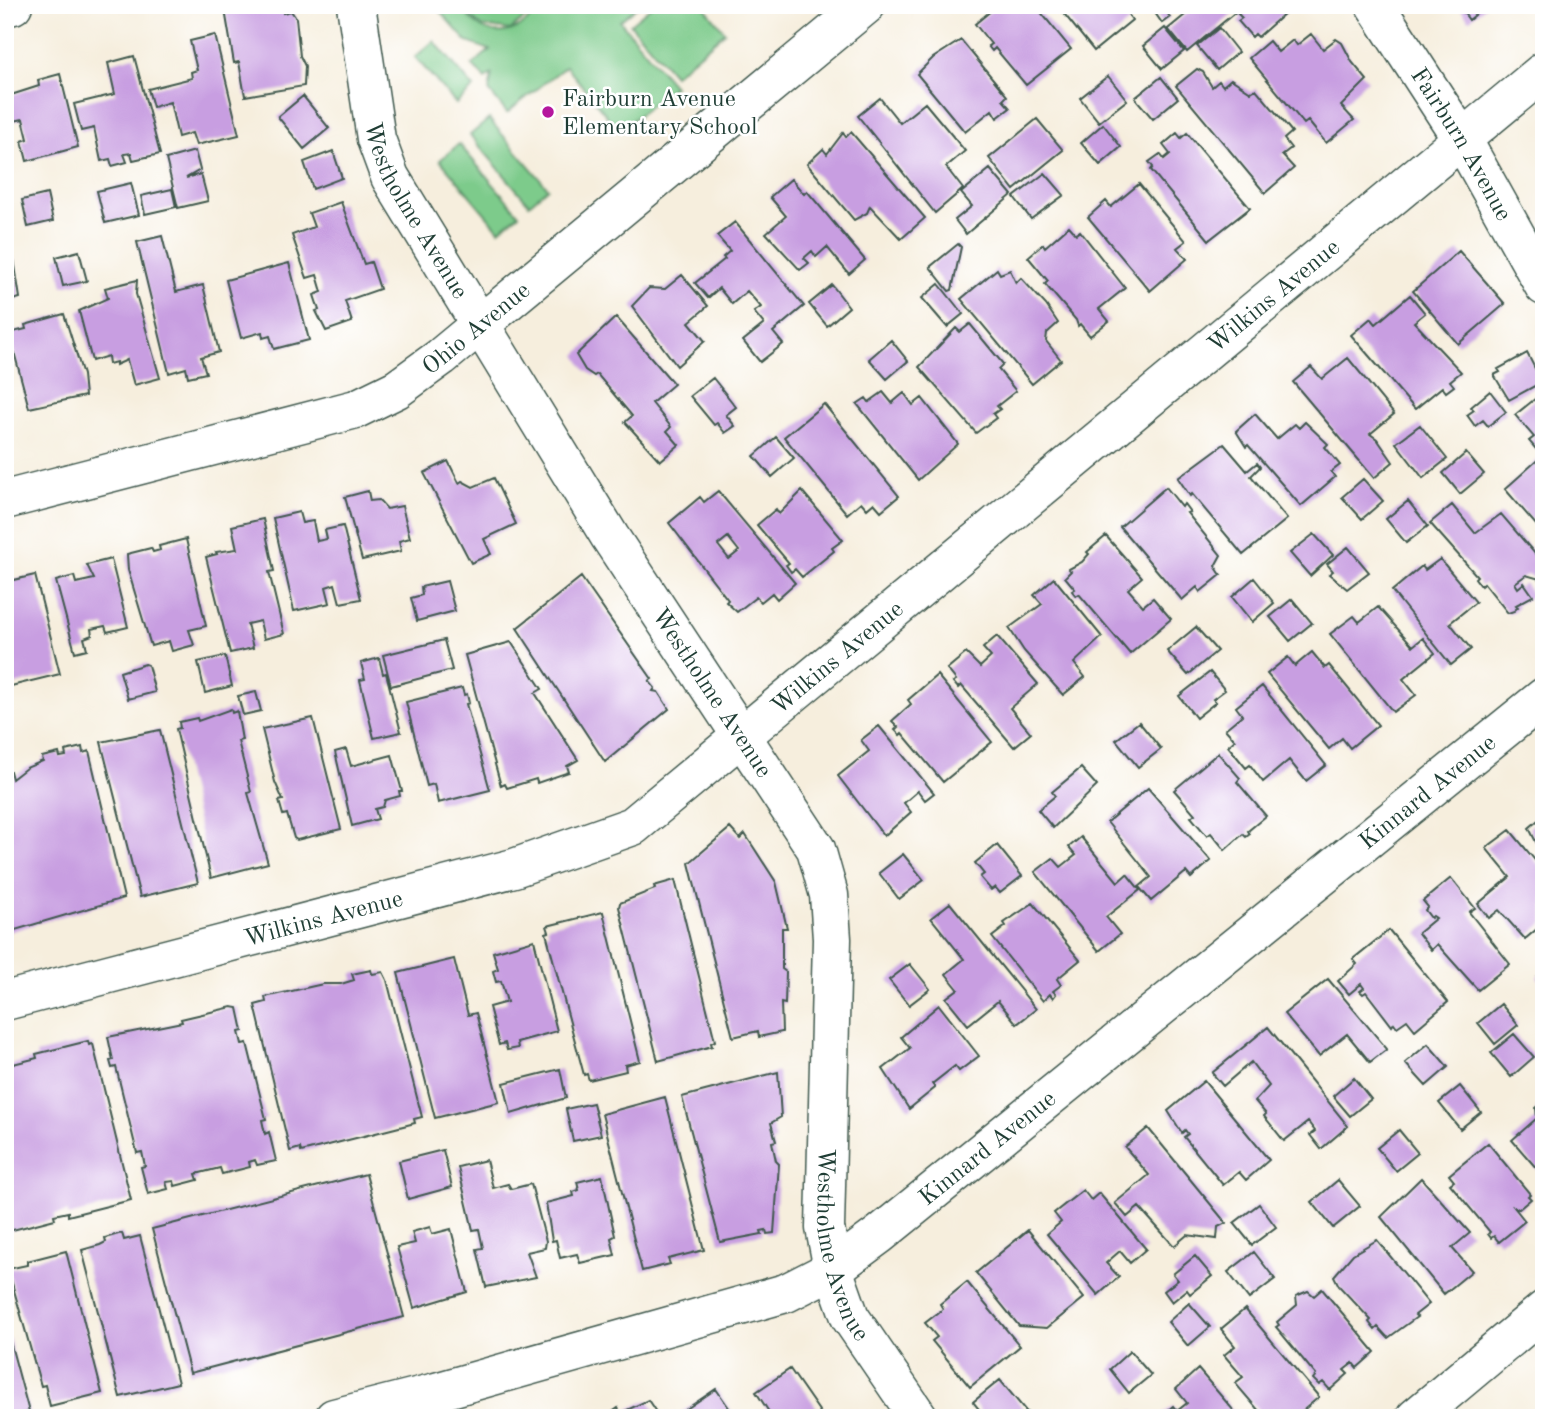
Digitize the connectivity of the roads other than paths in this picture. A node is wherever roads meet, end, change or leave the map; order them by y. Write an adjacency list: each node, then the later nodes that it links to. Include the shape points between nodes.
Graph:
1 (13, 5): 5 (street)
2 (356, 5): 9 (street, Westholme Avenue, via 376,139 390,177)
3 (866, 5): 9 (street, Ohio Avenue)
4 (1375, 5): 7 (street, Fairburn Avenue)
5 (5, 7)
6 (1544, 71): 7 (street, Wilkins Avenue)
7 (1462, 139): 8 (street, Fairburn Avenue); 12 (street, Wilkins Avenue)
8 (1544, 286)
9 (480, 326): 10 (street, Ohio Avenue, via 397,388 356,409); 12 (street, Westholme Avenue, via 610,537)
10 (5, 500)
11 (1544, 697): 14 (street, Kinnard Avenue)
12 (742, 737): 13 (street, Wilkins Avenue, via 633,827 514,868); 14 (street, Westholme Avenue, via 816,849 829,895 832,939 825,1228)
13 (5, 1001)
14 (832, 1269): 16 (street, Kinnard Avenue, via 786,1293); 18 (street, Westholme Avenue, via 850,1317)
15 (1544, 1310): 19 (street)
16 (440, 1405): 17 (street, Kinnard Avenue)
17 (334, 1418)
18 (919, 1418)
19 (1415, 1418)

